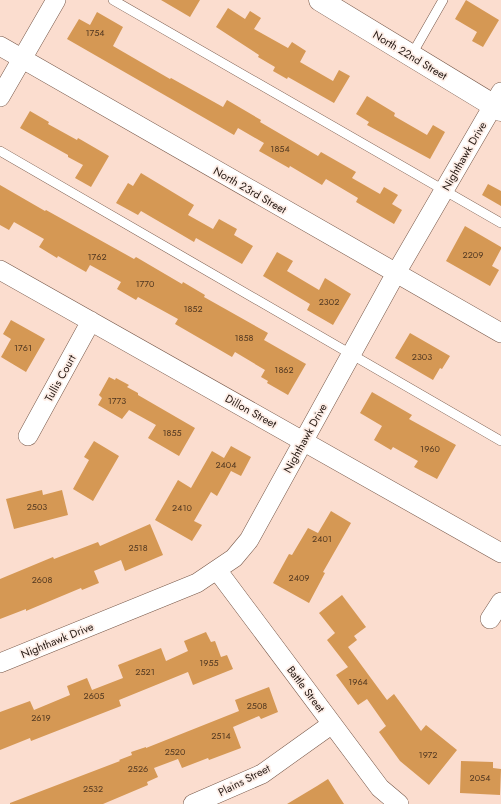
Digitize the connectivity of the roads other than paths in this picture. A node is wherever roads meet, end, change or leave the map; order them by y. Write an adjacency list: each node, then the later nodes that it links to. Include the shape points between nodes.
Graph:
1 (56, 0): 7 (street)
2 (113, 0): 11 (lane)
3 (320, 0): 6 (street, North 22nd Street)
4 (443, 0): 6 (lane)
5 (0, 46): 7 (street, North 23rd Street)
6 (411, 56): 9 (street, North 22nd Street)
7 (22, 59): 8 (street); 14 (street, North 23rd Street)
8 (0, 97)
9 (499, 103): 11 (street, Nighthawk Drive)
10 (0, 151): 17 (lane)
11 (444, 190): 12 (lane); 14 (street, Nighthawk Drive)
12 (501, 223)
13 (0, 270): 15 (street, Dillon Street)
14 (396, 273): 16 (street, North 23rd Street); 17 (street, Nighthawk Drive)
15 (91, 321): 18 (street, Tullis Court); 20 (street, Dillon Street)
16 (501, 333)
17 (351, 355): 19 (lane); 20 (street, Nighthawk Drive)
18 (28, 436)
19 (501, 440)
20 (304, 441): 21 (street, Dillon Street); 22 (street, Nighthawk Drive, via 248,540 234,558)
21 (501, 553)
22 (217, 570): 25 (street, Nighthawk Drive, via 197,583); 26 (street, Battle Street)
23 (501, 602): 24 (street)
24 (490, 620)
25 (0, 663)
26 (332, 724): 27 (street, Plains Street, via 262,774); 28 (street, Battle Street, via 380,788)
27 (194, 804)
28 (399, 804)

